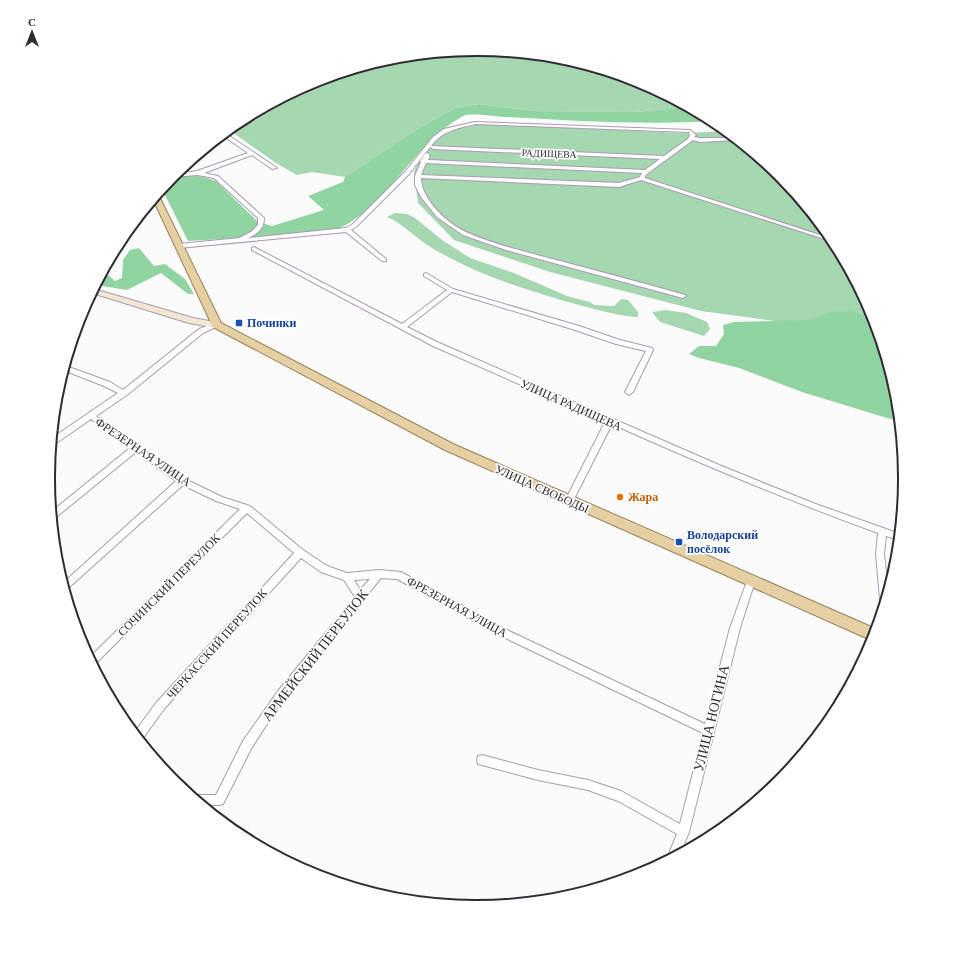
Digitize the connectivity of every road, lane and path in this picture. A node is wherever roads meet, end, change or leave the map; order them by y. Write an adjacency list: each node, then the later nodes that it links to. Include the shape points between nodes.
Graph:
1 (692, 136): 3 (street, via 700,140); 4 (street, via 484,125 444,136); 6 (street); 15 (street, via 690,132 491,123 475,123 446,130 435,138 397,183)
2 (229, 137): 5 (street)
3 (726, 139)
4 (433, 147): 6 (street, РАДИЩЕВА); 7 (street)
5 (253, 153): 8 (street); 10 (street)
6 (666, 158): 9 (street)
7 (423, 161): 9 (street); 12 (street)
8 (274, 168)
9 (646, 172): 13 (street)
10 (198, 173): 11 (street); 17 (street, via 216,177 261,218 261,225 253,233)
11 (184, 175)
12 (418, 176): 13 (street, via 619,185); 24 (street, via 418,185 424,198 439,216 466,234 508,249)
13 (642, 178): 16 (street)
14 (159, 202): 18 (main road)
15 (347, 230): 17 (street); 20 (street)
16 (822, 236)
17 (239, 240): 18 (street)
18 (179, 246): 25 (main road)
19 (254, 249): 26 (street, УЛИЦА РАДИЩЕВА)
20 (384, 260)
21 (426, 275): 22 (street)
22 (450, 290): 26 (street); 28 (street, via 650,350)
23 (98, 292): 25 (street, via 192,321)
24 (682, 296)
25 (217, 325): 29 (street, via 201,331); 35 (main road, УЛИЦА СВОБОДЫ, via 448,447)
26 (402, 327): 31 (street, УЛИЦА РАДИЩЕВА)
27 (69, 370): 29 (street)
28 (628, 392)
29 (124, 393): 30 (street)
30 (91, 416): 32 (street); 33 (street, ФРЕЗЕРНАЯ УЛИЦА)
31 (609, 422): 35 (street); 38 (street, УЛИЦА РАДИЩЕВА, via 716,467)
32 (57, 438)
33 (135, 448): 34 (street, ФРЕЗЕРНАЯ УЛИЦА); 37 (street)
34 (182, 481): 36 (street, ФРЕЗЕРНАЯ УЛИЦА, via 219,499); 44 (street)
35 (569, 501): 43 (main road, УЛИЦА СВОБОДЫ)
36 (247, 508): 40 (street, ФРЕЗЕРНАЯ УЛИЦА); 48 (street, СОЧИНСКИЙ ПЕРЕУЛОК)
37 (57, 512)
38 (882, 531): 39 (street, УЛИЦА РАДИЩЕВА); 45 (street, via 880,554)
39 (894, 535)
40 (300, 553): 42 (street, ФРЕЗЕРНАЯ УЛИЦА, via 324,569); 50 (street, ЧЕРКАССКИЙ ПЕРЕУЛОК, via 160,706)
41 (379, 574): 42 (street, ФРЕЗЕРНАЯ УЛИЦА); 46 (street, АРМЕЙСКИЙ ПЕРЕУЛОК); 49 (street, ФРЕЗЕРНАЯ УЛИЦА, via 398,575 500,631)
42 (347, 577): 46 (street)
43 (750, 581): 47 (main road, УЛИЦА СВОБОДЫ); 49 (street, УЛИЦА НОГИНА)
44 (68, 583)
45 (884, 588)
46 (360, 597): 52 (street, АРМЕЙСКИЙ ПЕРЕУЛОК, via 281,694 247,745 218,800)
47 (869, 632)
48 (96, 658)
49 (707, 730): 53 (street, УЛИЦА НОГИНА)
50 (141, 734)
51 (482, 760): 53 (street, via 588,785 621,796)
52 (205, 800)
53 (682, 832): 54 (street, УЛИЦА НОГИНА)
54 (676, 849)

